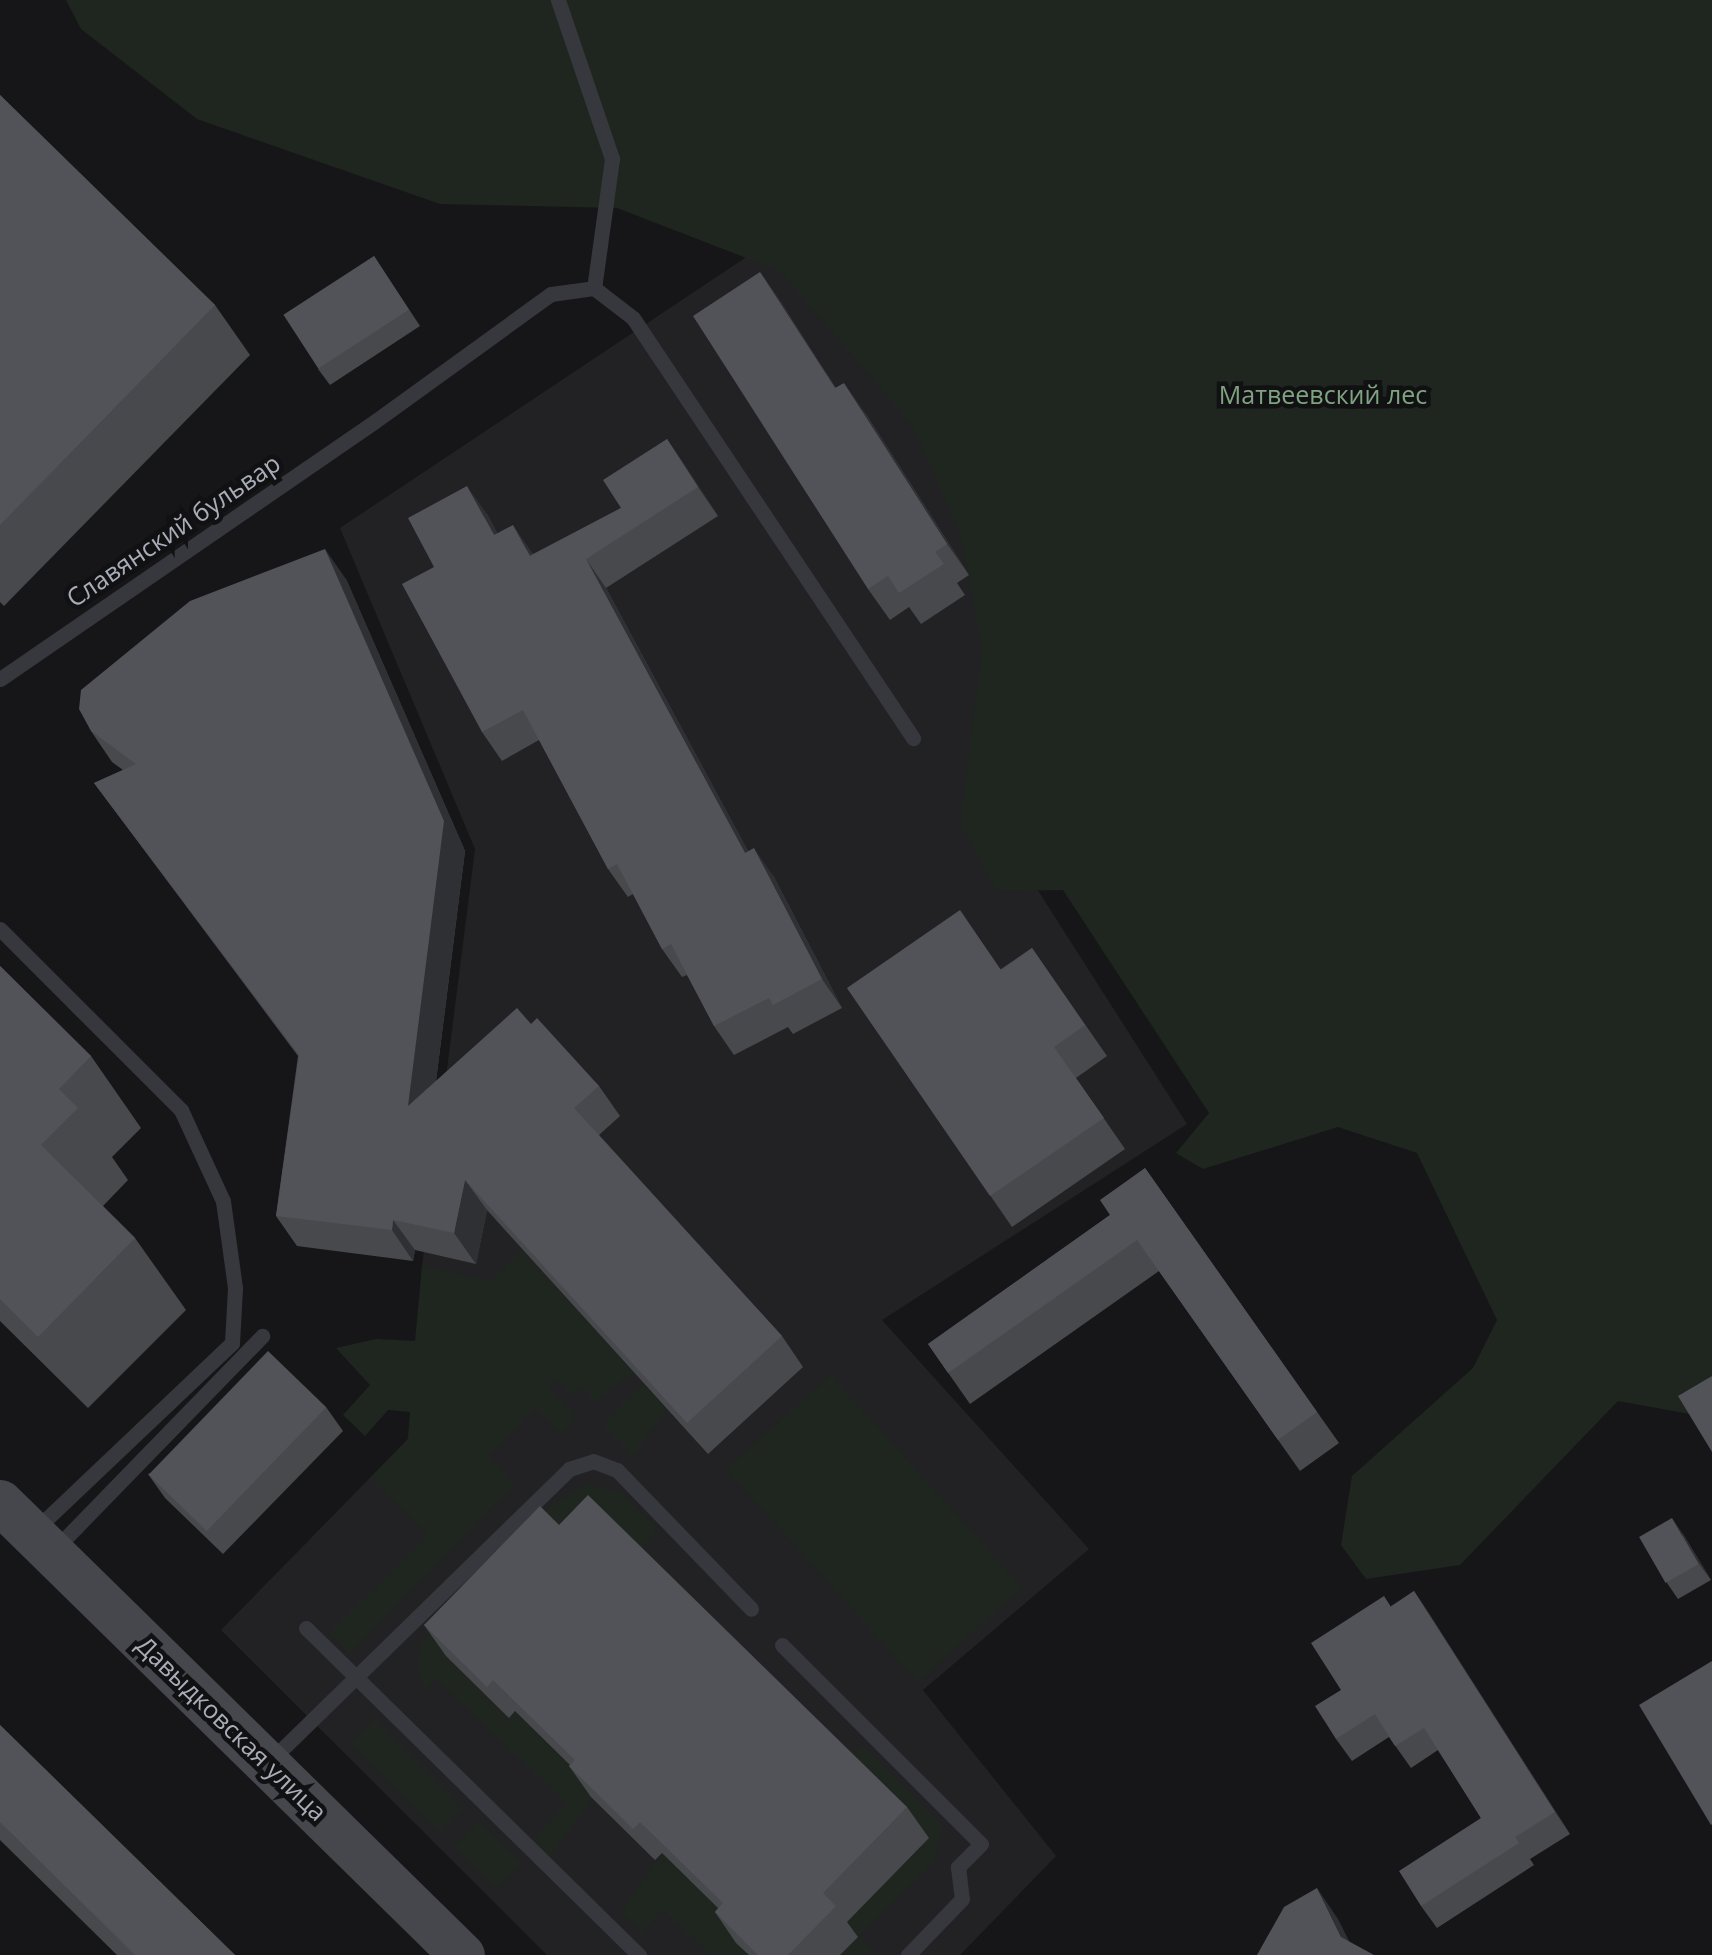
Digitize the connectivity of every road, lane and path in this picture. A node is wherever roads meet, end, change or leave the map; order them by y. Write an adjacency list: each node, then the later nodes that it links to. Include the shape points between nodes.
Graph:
1 (558, 0): 2 (lane, via 612,158)
2 (594, 288): 3 (lane, Славянский бульвар, via 552,294); 4 (lane, via 633,318)
3 (0, 679)
4 (912, 738)
5 (0, 929): 8 (lane, via 181,1110 223,1200 235,1288 232,1343)
6 (262, 1336): 8 (lane)
7 (0, 1502): 8 (street, Давыдковская улица)
8 (42, 1543): 13 (street, Давыдковская улица)
9 (751, 1609): 12 (lane, via 617,1470 593,1461 569,1468)
10 (306, 1628): 12 (lane)
11 (782, 1645): 16 (lane, via 981,1844 958,1866 962,1899)
12 (357, 1678): 13 (lane); 15 (lane)
13 (268, 1762): 14 (street, Давыдковская улица)
14 (462, 1955)
15 (639, 1955)
16 (908, 1955)

